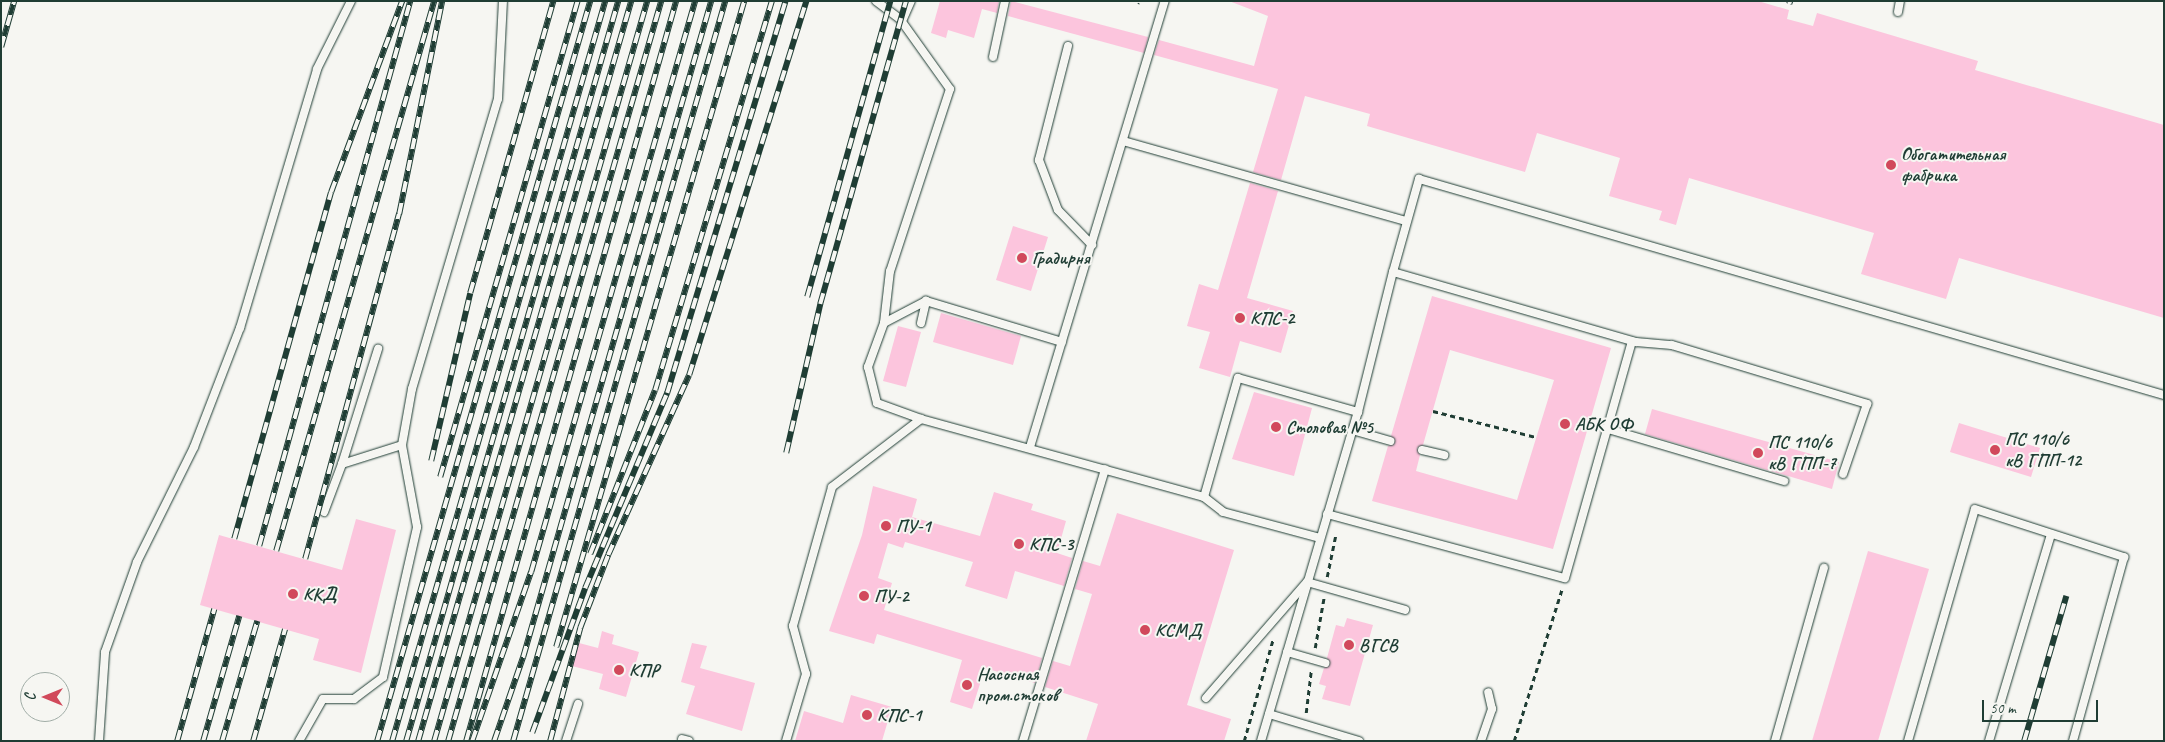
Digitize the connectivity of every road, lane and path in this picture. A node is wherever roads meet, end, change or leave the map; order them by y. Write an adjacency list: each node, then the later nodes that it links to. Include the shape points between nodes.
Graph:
1 (351, 1): 58 (lane, via 317,69 240,328 194,446 136,562 105,652)
2 (503, 1): 30 (lane, via 498,99 412,388)
3 (876, 1): 9 (lane)
4 (911, 1): 9 (lane)
5 (1006, 1): 11 (lane)
6 (1165, 1): 12 (lane)
7 (1900, 1): 8 (lane)
8 (1898, 12)
9 (902, 21): 17 (lane, via 928,53 950,89 890,271)
10 (1068, 46): 14 (lane, via 1039,160 1058,210)
11 (993, 57)
12 (1123, 142): 13 (lane); 14 (lane)
13 (1406, 221): 15 (lane); 22 (lane, via 1419,179)
14 (1092, 245): 20 (lane)
15 (1393, 272): 19 (lane); 24 (lane)
16 (926, 301): 17 (lane); 18 (lane); 20 (lane)
17 (884, 323): 25 (lane, via 868,368 877,402)
18 (921, 323)
19 (1632, 341): 26 (lane); 36 (lane, via 1672,346 1867,404)
20 (1062, 342): 31 (lane)
21 (378, 349): 34 (lane)
22 (2164, 395)
23 (1433, 411): 28 (path)
24 (1358, 412): 27 (lane); 38 (lane, via 1238,378)
25 (921, 419): 31 (lane); 61 (lane, via 832,487 793,626 806,674)
26 (1606, 428): 37 (lane); 45 (lane)
27 (1352, 430): 29 (lane); 40 (lane)
28 (1536, 437)
29 (1390, 441)
30 (402, 445): 34 (lane); 59 (lane, via 417,527 383,677 354,700 323,700)
31 (1030, 446): 35 (lane)
32 (1422, 450): 33 (lane)
33 (1444, 455)
34 (342, 464): 39 (lane)
35 (1105, 469): 38 (lane); 62 (lane)
36 (1844, 474)
37 (1784, 481)
38 (1204, 497): 43 (lane, via 1222,512)
39 (324, 512)
40 (1327, 514): 41 (lane); 43 (lane)
41 (1339, 517): 45 (lane); 47 (path)
42 (2050, 534): 69 (lane, via 1975,509); 70 (lane); 71 (lane, via 2124,558)
43 (1320, 538): 46 (lane)
44 (1824, 568): 68 (lane)
45 (1566, 578): 67 (path)
46 (1307, 582): 47 (lane); 49 (lane); 50 (lane)
47 (1325, 587): 48 (lane); 51 (path)
48 (1406, 610)
49 (1282, 611): 54 (lane); 63 (path)
50 (1287, 652): 51 (lane); 56 (lane)
51 (1313, 660): 52 (lane); 57 (path)
52 (1325, 663)
53 (1488, 692): 66 (lane, via 1492,709)
54 (1206, 698)
55 (578, 704): 60 (lane)
56 (1269, 714): 57 (lane); 64 (lane)
57 (1304, 725): 65 (lane)
58 (99, 741)
59 (299, 741)
60 (566, 741)
61 (786, 741)
62 (1023, 741)
63 (1244, 741)
64 (1261, 741)
65 (1360, 741)
66 (1481, 741)
67 (1514, 741)
68 (1775, 741)
69 (1908, 741)
70 (1989, 741)
71 (2073, 741)

